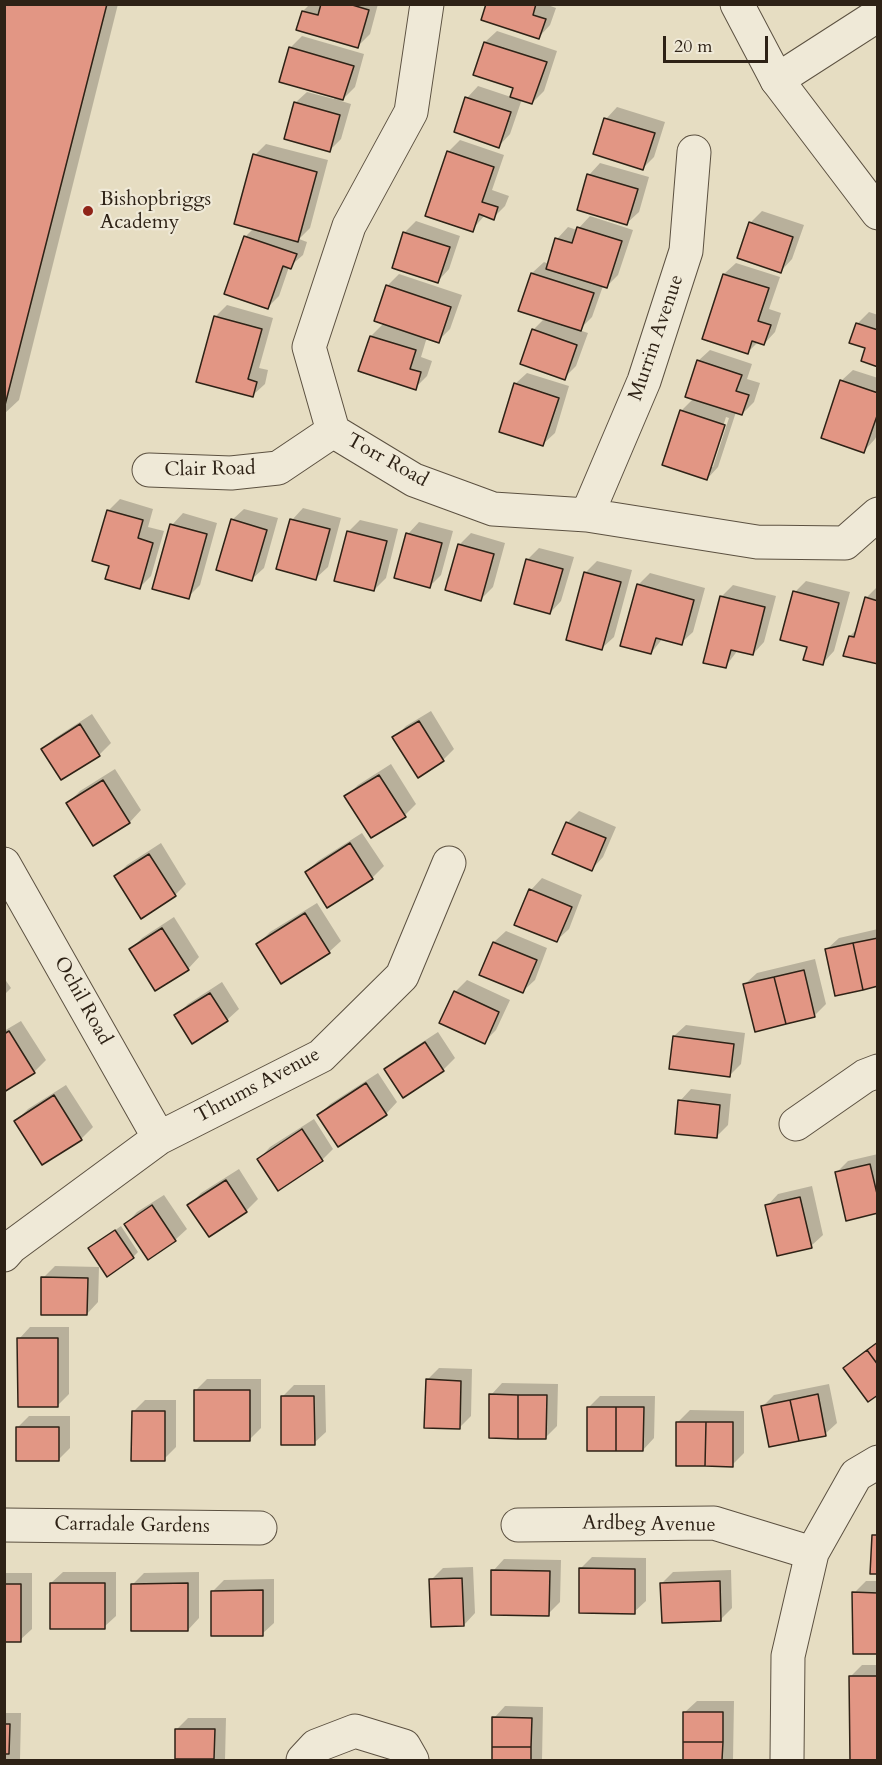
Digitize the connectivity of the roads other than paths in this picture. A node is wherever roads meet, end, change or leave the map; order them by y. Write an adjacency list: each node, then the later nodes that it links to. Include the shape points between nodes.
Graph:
1 (427, 4): 7 (street, Torr Road, via 411,112 349,226 309,347)
2 (737, 4): 4 (street)
3 (878, 15): 4 (street)
4 (777, 80): 6 (street)
5 (694, 153): 9 (street, Murrin Avenue, via 686,251 644,381)
6 (878, 213)
7 (333, 431): 8 (street, Clair Road, via 278,468 231,473); 9 (street, Torr Road, via 414,480 494,509)
8 (149, 470)
9 (587, 514): 10 (street, Torr Road, via 757,542 845,543)
10 (878, 514)
11 (449, 863): 15 (street, Thrums Avenue, via 402,976 321,1056)
12 (4, 864): 15 (street, Ochil Road)
13 (878, 1071): 14 (street)
14 (796, 1124)
15 (159, 1138): 16 (street, Thrums Avenue)
16 (4, 1256)
17 (878, 1462): 21 (street, via 856,1475)
18 (4, 1525): 20 (street, Carradale Gardens)
19 (518, 1525): 21 (street, Ardbeg Avenue, via 714,1523)
20 (260, 1527)
21 (812, 1552): 24 (street, via 788,1656)
22 (303, 1761): 23 (street, via 316,1746 355,1731 404,1746)
23 (412, 1761)
24 (787, 1761)

